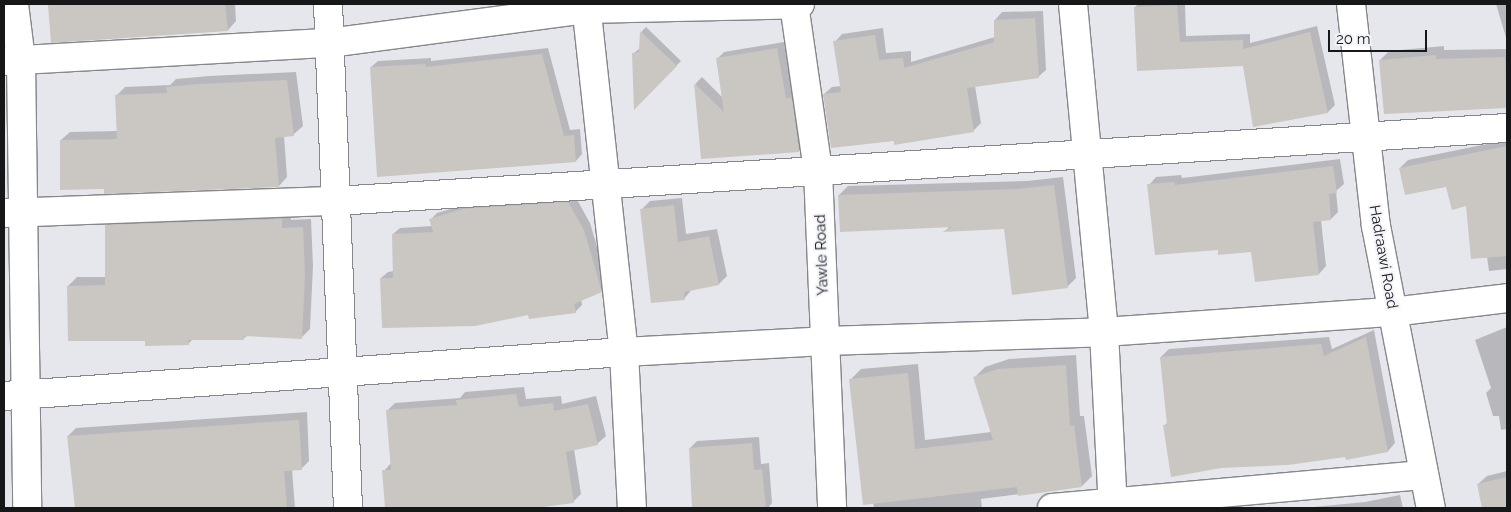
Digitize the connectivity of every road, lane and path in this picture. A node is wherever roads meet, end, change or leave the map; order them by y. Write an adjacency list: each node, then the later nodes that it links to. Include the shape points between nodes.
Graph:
1 (14, 4): 9 (street)
2 (328, 4): 8 (street)
3 (794, 4): 4 (street); 7 (street); 13 (street, Yawle Road)
4 (800, 4)
5 (1073, 4): 12 (street)
6 (1351, 4): 11 (street, Hadraawi Road)
7 (586, 6): 8 (street); 14 (street)
8 (330, 43): 9 (street); 15 (street)
9 (12, 61): 16 (street)
10 (1507, 128): 11 (street)
11 (1365, 135): 12 (street); 18 (street, Hadraawi Road, via 1376,226)
12 (1088, 156): 13 (street); 19 (street)
13 (818, 172): 14 (street); 20 (street, Yawle Road)
14 (606, 185): 15 (street); 21 (street)
15 (336, 201): 16 (street); 22 (street)
16 (14, 212): 23 (street)
17 (1507, 298): 18 (street)
18 (1392, 312): 19 (street); 24 (street, Hadraawi Road)
19 (1104, 332): 20 (street); 25 (street)
20 (824, 341): 21 (street); 29 (street, Yawle Road)
21 (624, 352): 22 (street); 28 (street)
22 (344, 374): 23 (street); 27 (street)
23 (15, 395): 26 (street)
24 (1423, 475): 25 (street); 31 (street, Hadraawi Road)
25 (1113, 506): 30 (street)
26 (27, 508)
27 (348, 508)
28 (632, 508)
29 (832, 508)
30 (1052, 508)
31 (1431, 508)

